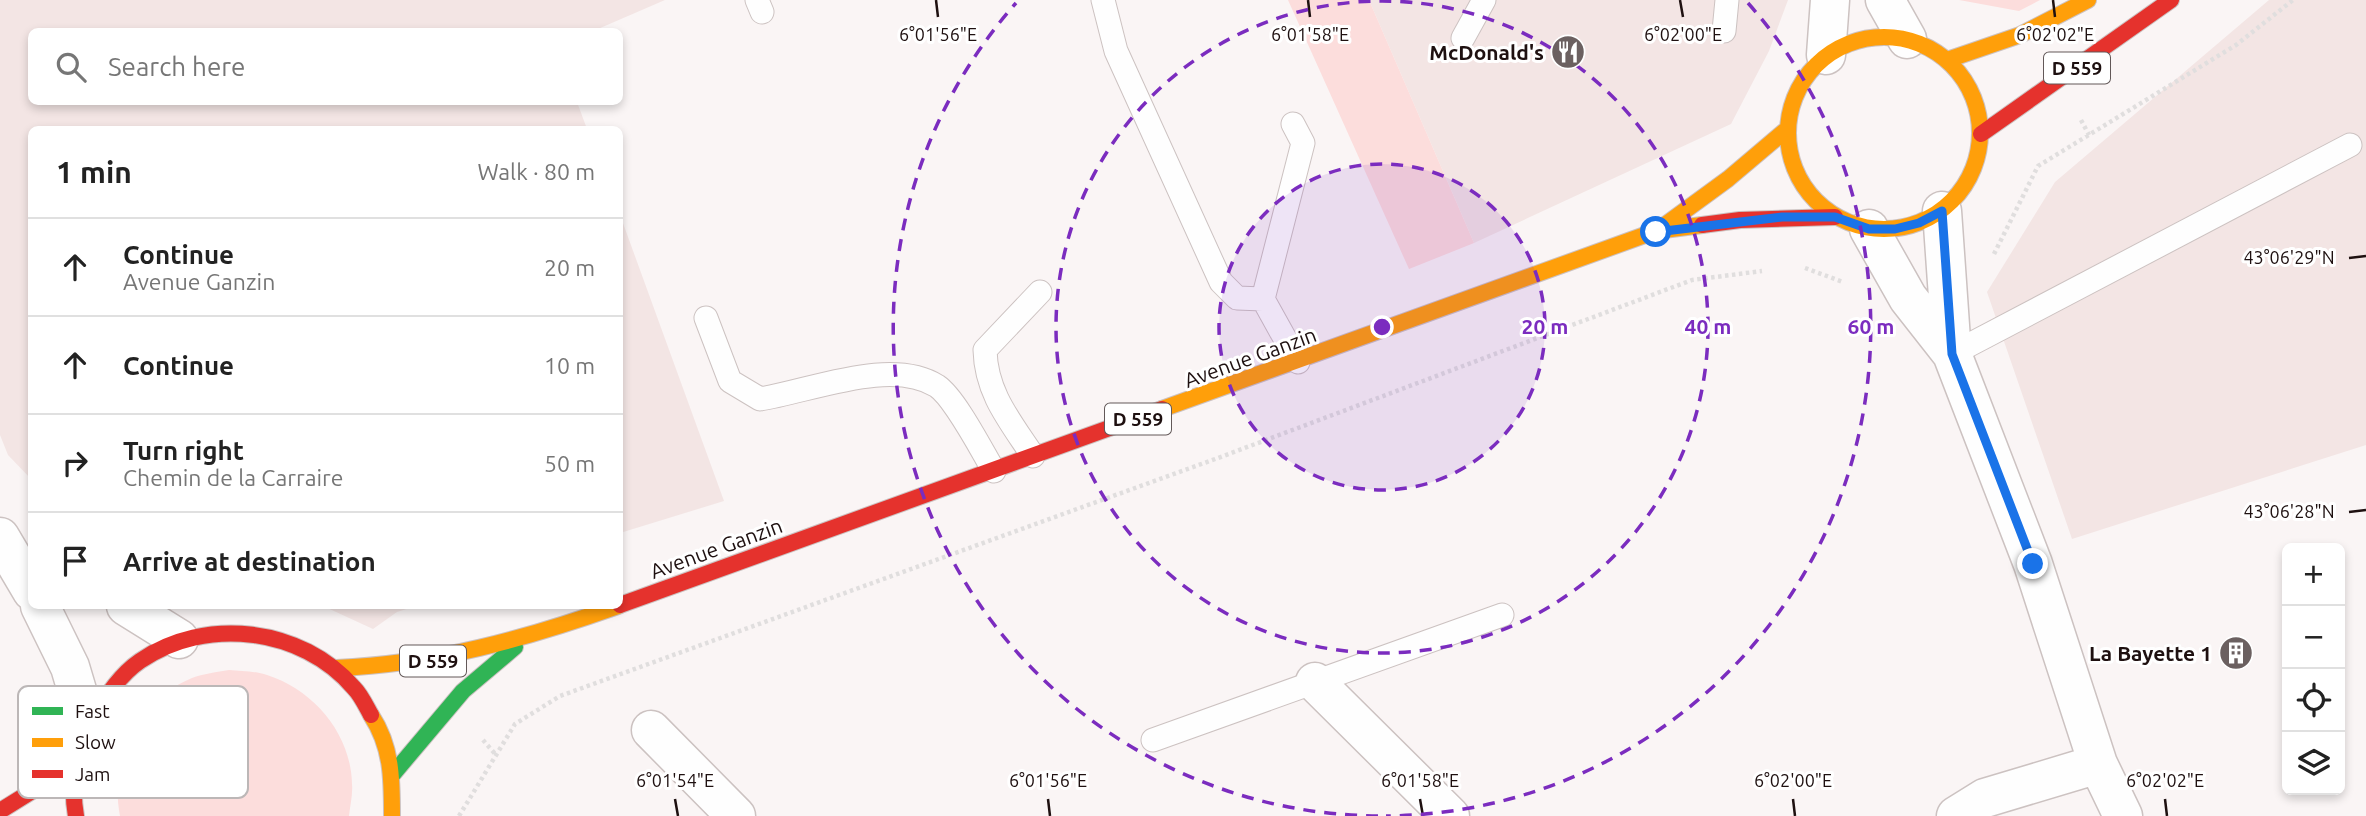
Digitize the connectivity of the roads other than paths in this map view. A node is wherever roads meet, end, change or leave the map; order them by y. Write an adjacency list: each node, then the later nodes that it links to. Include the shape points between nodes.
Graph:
1 (1103, 0): 21 (lane, via 1115,51 1221,282 1237,298)
2 (1485, 0): 9 (lane)
3 (1727, 0): 8 (lane)
4 (1830, 0): 11 (street)
5 (1885, 0): 10 (street)
6 (2088, 0): 12 (main road, D 559, via 2032,32)
7 (2171, 0): 15 (main road, D 559)
8 (1724, 31)
9 (1463, 38)
10 (1907, 39): 11 (main road, via 1879,36 1851,41); 12 (main road)
11 (1826, 55): 14 (main road, via 1798,88)
12 (1947, 60): 15 (main road, via 1966,81 1977,106)
13 (1293, 124): 21 (lane, via 1303,143)
14 (1786, 130): 18 (main road, via 1792,164 1809,194); 19 (main road, Avenue Ganzin / D 559)
15 (1981, 134): 17 (main road, via 1970,177)
16 (2350, 145): 23 (lane)
17 (1942, 211): 18 (main road, via 1895,229); 23 (street)
18 (1852, 223): 19 (main road, Avenue Ganzin / D 559, via 1740,220); 23 (street)
19 (1656, 232): 24 (main road, Avenue Ganzin / D 559)
20 (1040, 292): 25 (lane, via 985,351 986,376)
21 (1263, 299): 24 (lane)
22 (706, 318): 26 (lane, via 730,381 760,399 870,376 907,374 939,387)
23 (1952, 354): 44 (street, via 2033,564)
24 (1298, 362): 25 (main road, Avenue Ganzin / D 559)
25 (1033, 456): 26 (main road, Avenue Ganzin / D 559)
26 (993, 471): 31 (main road, Avenue Ganzin / D 559)
27 (0, 527): 29 (street)
28 (0, 537): 30 (street)
29 (28, 544)
30 (28, 585)
31 (623, 604)
32 (41, 609): 40 (street)
33 (130, 609): 37 (street)
34 (608, 609): 36 (main road, Avenue Ganzin / D 559)
35 (1502, 615): 39 (lane)
36 (528, 638): 38 (main road, Avenue Ganzin / D 559, via 425,663); 45 (main road, Avenue Ganzin / D 559, via 468,682)
37 (179, 639): 38 (main road, via 234,630 288,640); 41 (main road, via 141,659)
38 (336, 668): 45 (main road, via 364,698 383,734)
39 (1315, 682): 43 (lane); 52 (street)
40 (76, 686)
41 (112, 686)
42 (651, 730): 51 (street)
43 (1153, 740)
44 (2098, 764): 53 (street, via 1985,798); 54 (street)
45 (393, 774): 50 (main road)
46 (21, 798): 48 (main road)
47 (75, 798): 49 (main road)
48 (0, 811)
49 (76, 816)
50 (392, 816)
51 (736, 816)
52 (1450, 816)
53 (1956, 816)
54 (2123, 816)

